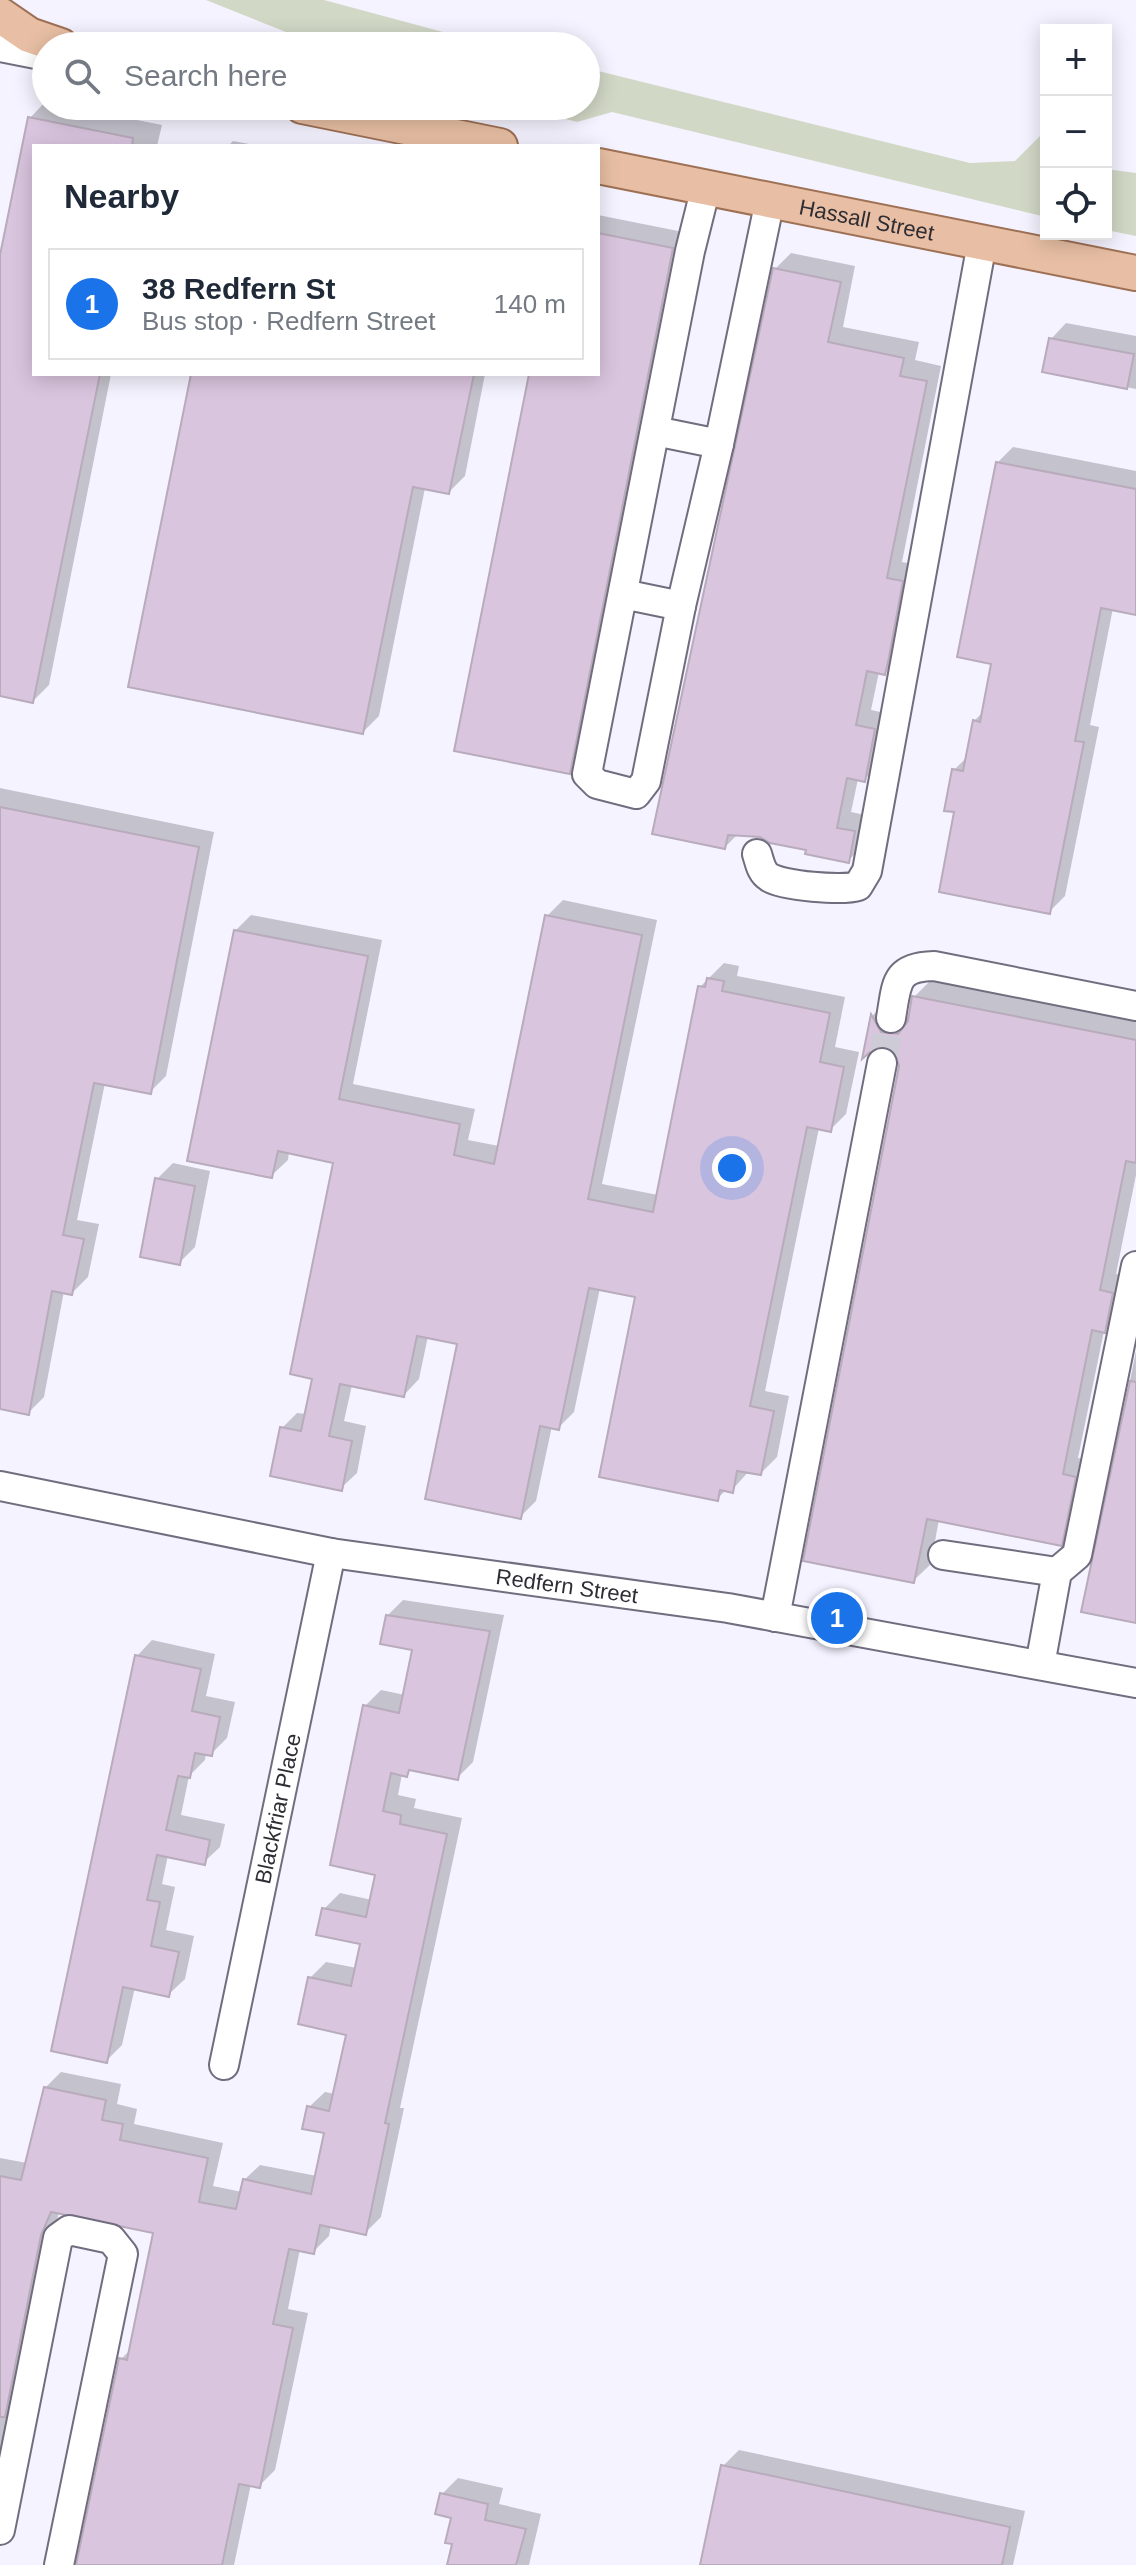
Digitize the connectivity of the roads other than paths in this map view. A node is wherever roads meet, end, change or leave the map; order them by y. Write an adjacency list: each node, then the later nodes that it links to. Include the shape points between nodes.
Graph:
1 (11, 0): 3 (street)
2 (0, 15): 4 (main road)
3 (32, 42)
4 (32, 44)
5 (371, 120): 6 (main road)
6 (490, 144)
7 (600, 166): 8 (main road, Hassall Street)
8 (706, 187): 9 (main road, Hassall Street); 12 (street)
9 (770, 200): 10 (main road, Hassall Street); 13 (street)
10 (982, 243): 11 (main road, Hassall Street); 16 (street, via 867,871 858,886 845,891 770,878)
11 (1136, 273)
12 (655, 431): 13 (street); 14 (street)
13 (719, 444): 15 (street)
14 (623, 594): 15 (street); 15 (street, via 587,774 597,784 626,794 636,794 646,781)
15 (681, 606)
16 (757, 854)
17 (1136, 1006): 18 (street, via 918,966 898,981)
18 (891, 1018)
19 (882, 1063): 25 (street)
20 (1136, 1266): 24 (street, via 1077,1555)
21 (0, 1486): 22 (street, Redfern Street)
22 (331, 1553): 25 (street, Redfern Street); 28 (street, Blackfriar Place)
23 (943, 1555): 24 (street)
24 (1057, 1572): 26 (street)
25 (775, 1617): 26 (street, Redfern Street)
26 (1040, 1665): 27 (street, Redfern Street)
27 (1136, 1683)
28 (224, 2065)
29 (0, 2530): 30 (street, via 58,2238 69,2230 111,2239 123,2254)
30 (59, 2565)

